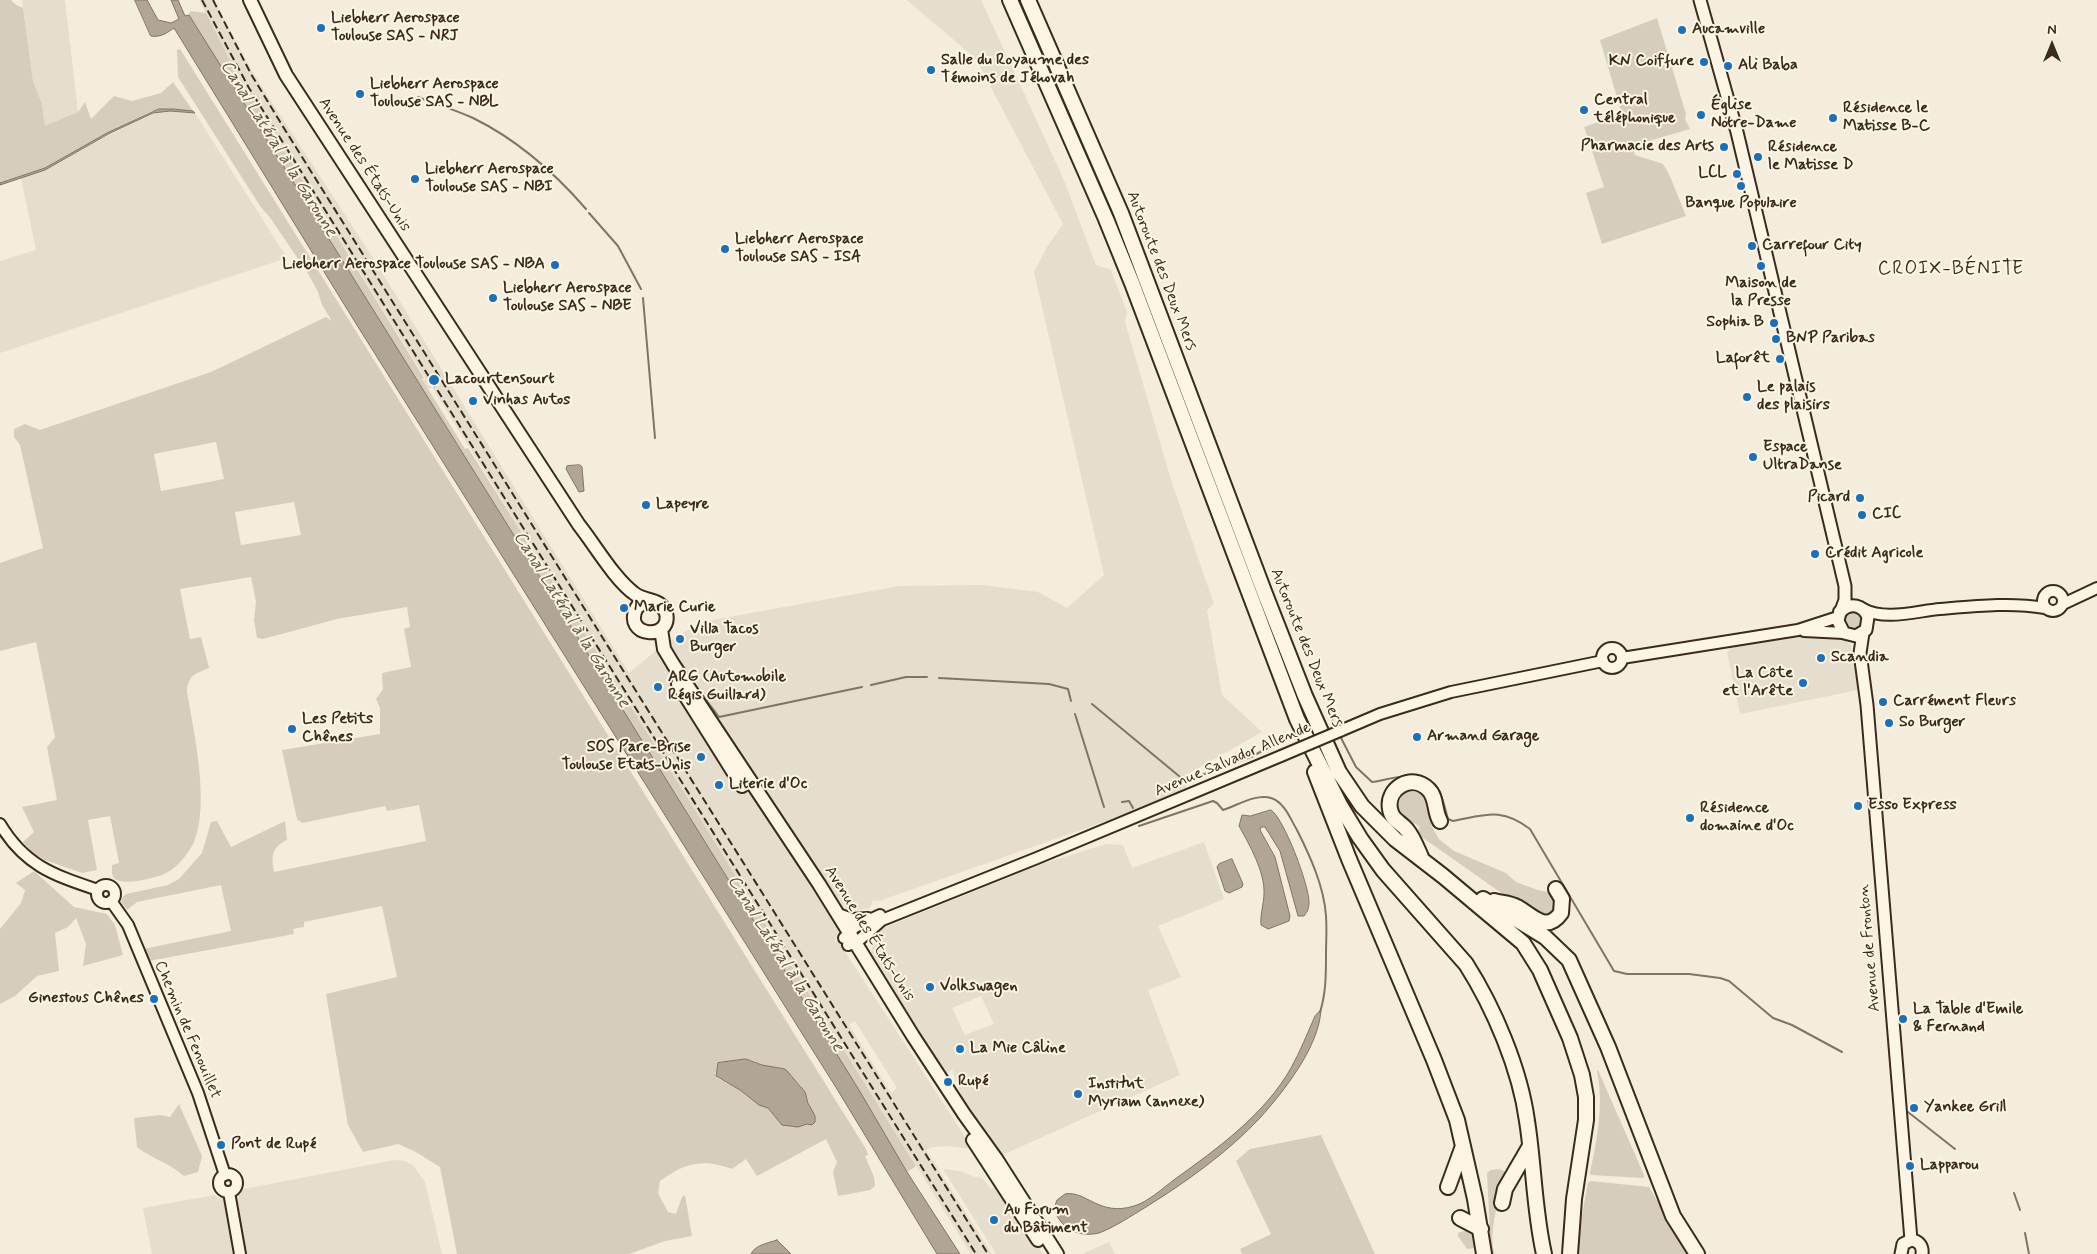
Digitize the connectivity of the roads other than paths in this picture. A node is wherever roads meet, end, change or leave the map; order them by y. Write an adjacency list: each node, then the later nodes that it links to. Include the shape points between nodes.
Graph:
1 (1010, 0): 25 (highway, Autoroute des Deux Mers, via 1132,283)
2 (1028, 0): 29 (highway, Autoroute des Deux Mers, via 1121,213 1265,594 1327,747 1362,806)
3 (1700, 0): 6 (main road, via 1726,90)
4 (252, 3): 5 (main road, Avenue des États-Unis, via 271,48 291,83)
5 (579, 525): 11 (main road, Avenue des États-Unis, via 629,589); 16 (main road, Avenue des États-Unis)
6 (1844, 586): 14 (main road, via 1850,598); 17 (main road, via 1845,600)
7 (2097, 588): 9 (street)
8 (2058, 591): 9 (street); 10 (street, via 2049,591); 13 (street, via 2063,597)
9 (2082, 593): 13 (street)
10 (2044, 596): 12 (street); 15 (street)
11 (649, 600): 16 (main road); 19 (main road, via 659,603 665,611 666,622)
12 (2025, 604): 15 (street); 18 (street)
13 (2063, 604): 15 (street, via 2054,611)
14 (1861, 608): 17 (main road, via 1849,606); 18 (street); 21 (main road, via 1868,617)
15 (2045, 608)
16 (634, 612): 22 (main road, via 634,623)
17 (1840, 614): 20 (street); 23 (main road, via 1839,626)
18 (1887, 615): 21 (street)
19 (661, 629): 22 (main road); 33 (main road, Avenue des États-Unis, via 664,649 673,664)
20 (1798, 630): 23 (street); 28 (street, Avenue Salvador Allende, bridge, via 1622,658 1620,652 1611,649 1605,652 1603,661 1452,692 1380,714)
21 (1865, 630): 23 (main road, via 1856,636); 24 (main road, Avenue de Fronton)
22 (647, 633): 35 (main road, Avenue des États-Unis, via 687,701)
23 (1847, 634): 24 (main road, Avenue de Fronton)
24 (1860, 653): 42 (main road, Avenue de Fronton, via 1868,705)
25 (1297, 719): 36 (highway, via 1349,859 1434,1060); 37 (highway, Autoroute des Deux Mers, via 1360,838 1383,870 1448,941 1477,981 1522,1089)
26 (1440, 821): 29 (highway, via 1432,793 1425,786 1408,782 1393,792 1389,802 1392,816 1406,829)
27 (0, 824): 43 (street, Chemin de Fenouillet, via 18,849 33,862 98,890 105,885 113,888 115,894 111,901 128,926 198,1093 225,1175 236,1180 236,1187 229,1192)
28 (1052, 850): 34 (street, Avenue Salvador Allende, via 1001,865); 35 (street, Avenue Salvador Allende, via 882,920)
29 (1422, 860): 30 (highway, Autoroute des Deux Mers)
30 (1443, 876): 32 (highway); 48 (highway, Autoroute des Deux Mers, via 1515,934 1530,953 1577,1057 1586,1097 1586,1120 1574,1199)
31 (1556, 889): 32 (highway, via 1562,899 1561,913 1546,922 1538,921 1516,906)
32 (1482, 898): 49 (highway, via 1545,937 1569,960 1608,1047 1673,1216)
33 (838, 914): 34 (street, via 859,919); 35 (main road, Avenue des États-Unis)
34 (877, 916): 35 (street, Avenue Salvador Allende)
35 (849, 939): 44 (main road, Avenue des États-Unis); 45 (main road, Avenue des États-Unis)
36 (1463, 1145): 38 (highway); 41 (highway)
37 (1530, 1146): 39 (highway, via 1505,1189); 47 (highway, Autoroute des Deux Mers)
38 (1448, 1187)
39 (1502, 1204)
40 (1460, 1218): 41 (highway)
41 (1481, 1229): 46 (highway)
42 (1911, 1240): 50 (main road, via 1903,1244); 51 (main road, via 1919,1244)
43 (240, 1254)
44 (1048, 1254)
45 (1057, 1254)
46 (1484, 1254)
47 (1544, 1254)
48 (1570, 1254)
49 (1697, 1254)
50 (1901, 1254)
51 (1922, 1254)

